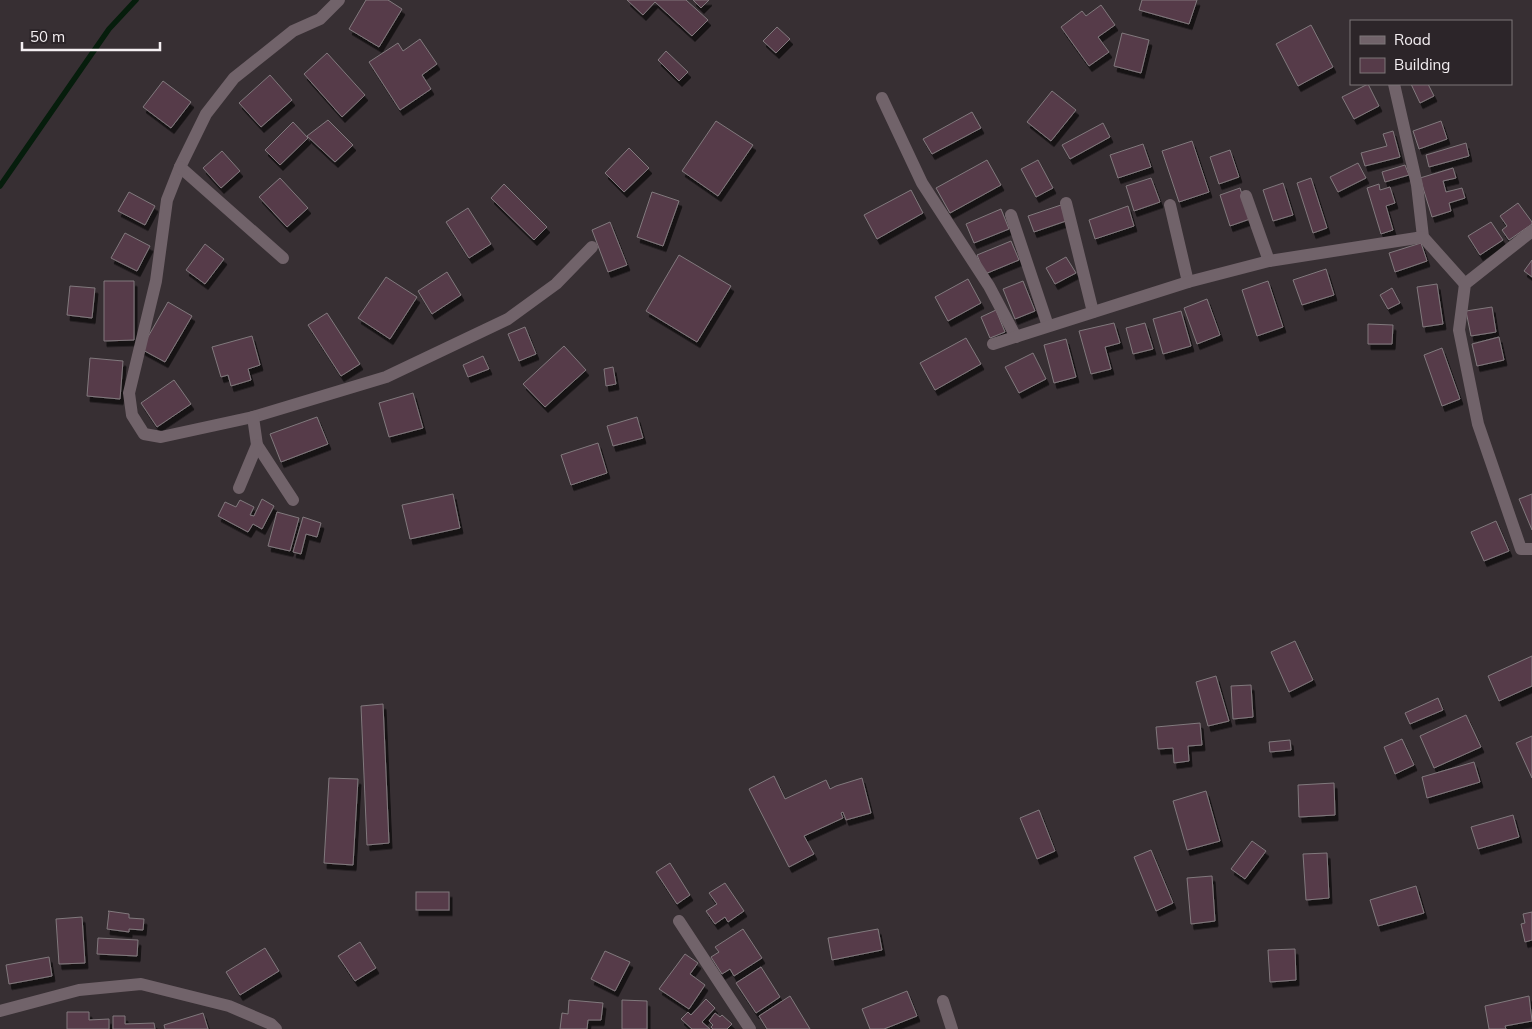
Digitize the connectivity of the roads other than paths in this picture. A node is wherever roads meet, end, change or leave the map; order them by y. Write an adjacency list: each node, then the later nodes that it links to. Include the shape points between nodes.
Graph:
1 (340, 0): 4 (street, via 320,19 293,31 234,78 206,114)
2 (1394, 85): 10 (street, via 1417,186)
3 (882, 98): 18 (street, via 922,183 989,286)
4 (180, 167): 12 (street); 20 (street, via 167,200 156,281 129,393 132,415 144,434 161,436)
5 (1246, 196): 13 (street)
6 (1066, 203): 16 (street)
7 (1170, 205): 14 (street)
8 (1011, 214): 17 (street)
9 (1532, 231): 15 (street)
10 (1423, 237): 13 (street); 15 (street)
11 (592, 247): 20 (street, via 556,284 508,319 386,377)
12 (283, 258)
13 (1269, 261): 14 (street)
14 (1188, 282): 16 (street)
15 (1465, 284): 24 (street, via 1459,330 1478,424 1521,549)
16 (1093, 312): 17 (street)
17 (1048, 326): 18 (street)
18 (1016, 337): 19 (street)
19 (993, 344)
20 (253, 417): 21 (street)
21 (257, 445): 22 (street); 23 (street)
22 (239, 488)
23 (293, 500)
24 (1532, 549)
25 (679, 921): 29 (street)
26 (943, 1000): 30 (street)
27 (0, 1011): 28 (street, via 78,990 141,984 229,1006)
28 (276, 1029)
29 (750, 1029)
30 (952, 1029)

